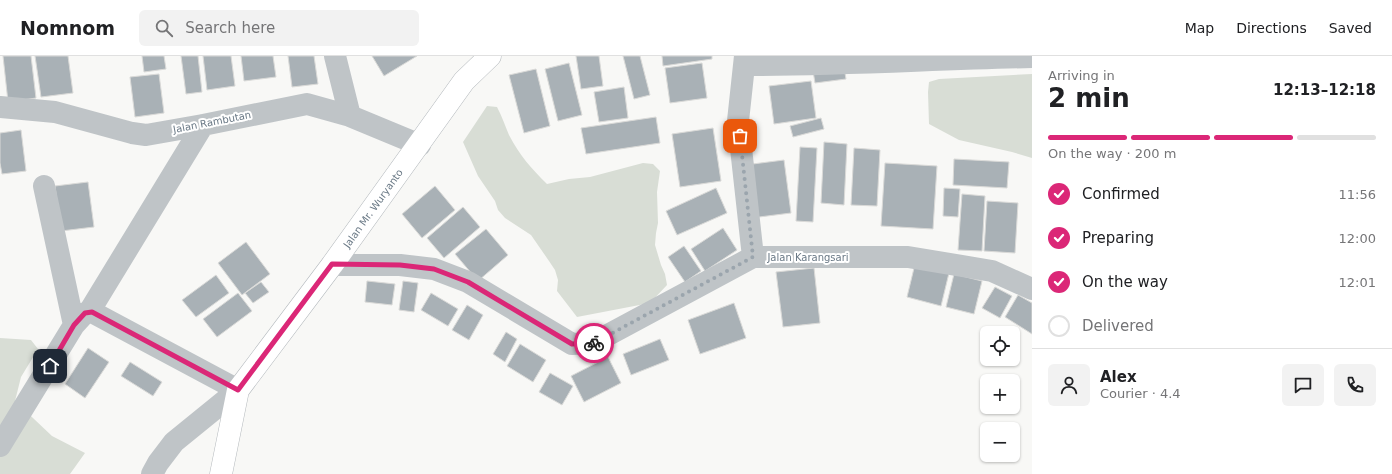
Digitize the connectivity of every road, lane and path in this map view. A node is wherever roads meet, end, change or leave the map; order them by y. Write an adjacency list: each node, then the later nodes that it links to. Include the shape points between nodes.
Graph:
1 (335, 56): 6 (street)
2 (490, 56): 8 (main road, Jalan Mr. Wuryanto, via 464,81)
3 (1032, 57): 4 (street, via 795,65)
4 (745, 61): 10 (street, via 738,121)
5 (0, 108): 7 (street, Jalan Rambutan, via 55,112 146,135)
6 (350, 116): 7 (street, Jalan Rambutan, via 307,104); 8 (street, Jalan Rambutan)
7 (203, 125): 13 (street)
8 (420, 145): 11 (main road, Jalan Mr. Wuryanto)
9 (44, 186): 13 (street)
10 (753, 257): 11 (street, Jalan Karangsari, via 594,343 572,344 468,282 434,269 400,265); 12 (street, Jalan Karangsari, via 908,257 992,271)
11 (332, 264): 14 (main road, Jalan Mr. Wuryanto)
12 (1032, 289)
13 (82, 318): 14 (street, via 92,312); 15 (street)
14 (238, 390): 16 (street, via 174,442); 17 (main road, Jalan Mr. Wuryanto)
15 (0, 446)
16 (152, 474)
17 (221, 474)

